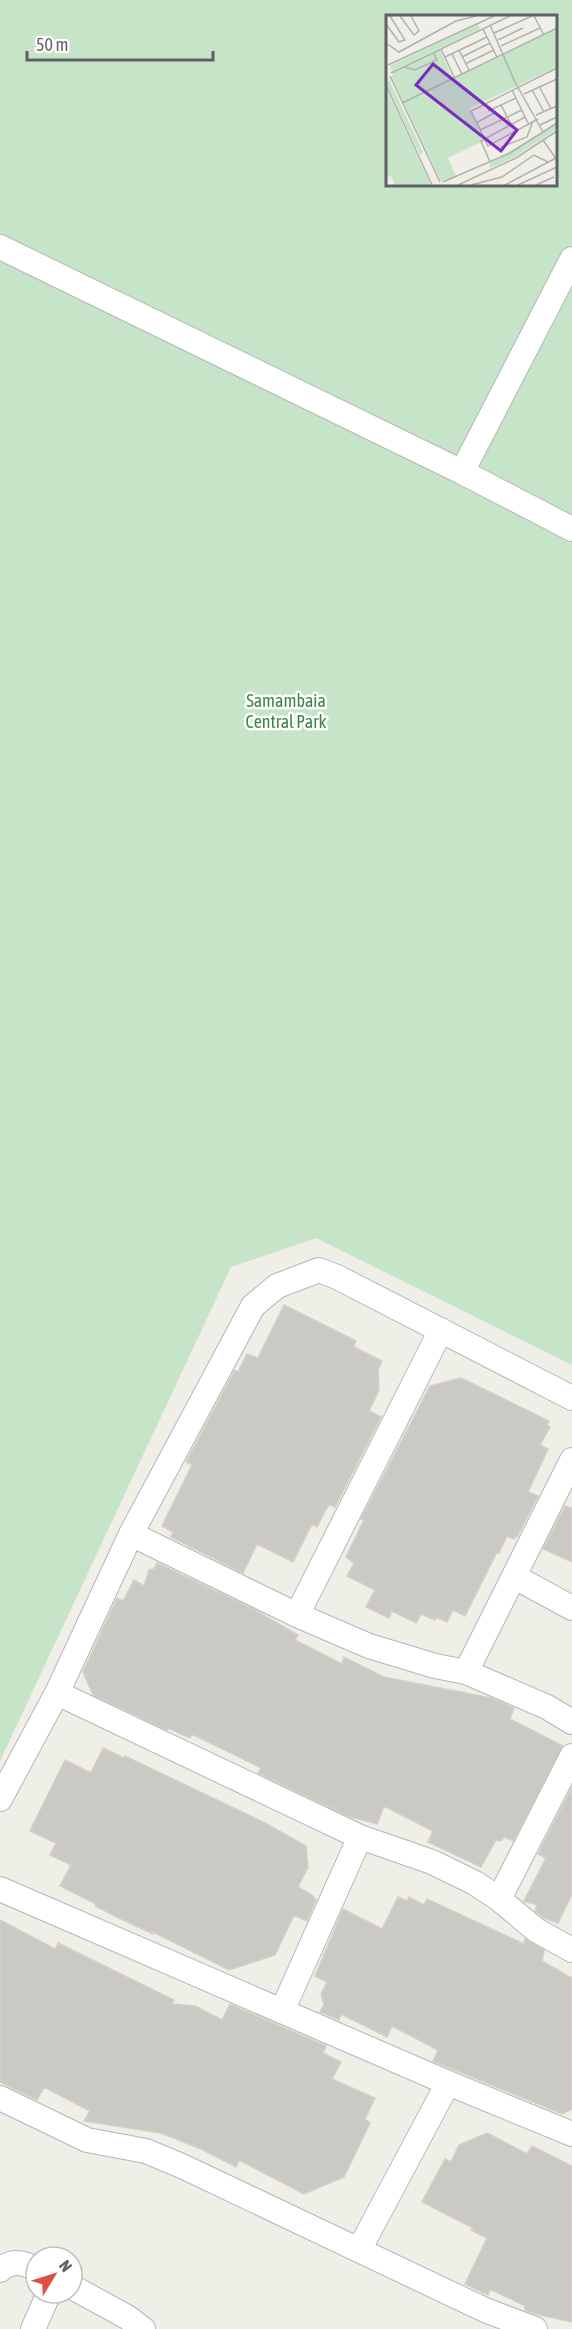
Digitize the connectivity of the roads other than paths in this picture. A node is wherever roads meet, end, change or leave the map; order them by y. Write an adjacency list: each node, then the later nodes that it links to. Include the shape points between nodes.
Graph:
1 (0, 247): 3 (street)
2 (572, 259): 3 (street)
3 (462, 472): 4 (street)
4 (572, 529)
5 (441, 1330): 6 (street); 8 (street, via 318,1270 277,1286 253,1306); 11 (street)
6 (572, 1398)
7 (572, 1460): 9 (street)
8 (131, 1534): 11 (street); 13 (street)
9 (515, 1577): 10 (street); 12 (street)
10 (572, 1608)
11 (297, 1615): 12 (street, via 369,1646)
12 (466, 1672): 14 (street)
13 (57, 1693): 16 (street); 17 (street)
14 (572, 1722)
15 (572, 1756): 19 (street)
16 (0, 1799)
17 (360, 1837): 19 (street, via 432,1862); 21 (street)
18 (0, 1889): 21 (street)
19 (500, 1899): 20 (street, via 536,1930)
20 (572, 1950)
21 (282, 2011): 22 (street)
22 (448, 2084): 24 (street); 25 (street)
23 (0, 2098): 25 (street, via 87,2140 146,2151 184,2167)
24 (572, 2134)
25 (359, 2250): 32 (street, via 484,2310)
26 (24, 2263): 27 (street, via 7,2264)
27 (0, 2270)
28 (84, 2294): 31 (street)
29 (44, 2305): 30 (street)
30 (33, 2329)
31 (143, 2329)
32 (535, 2329)

